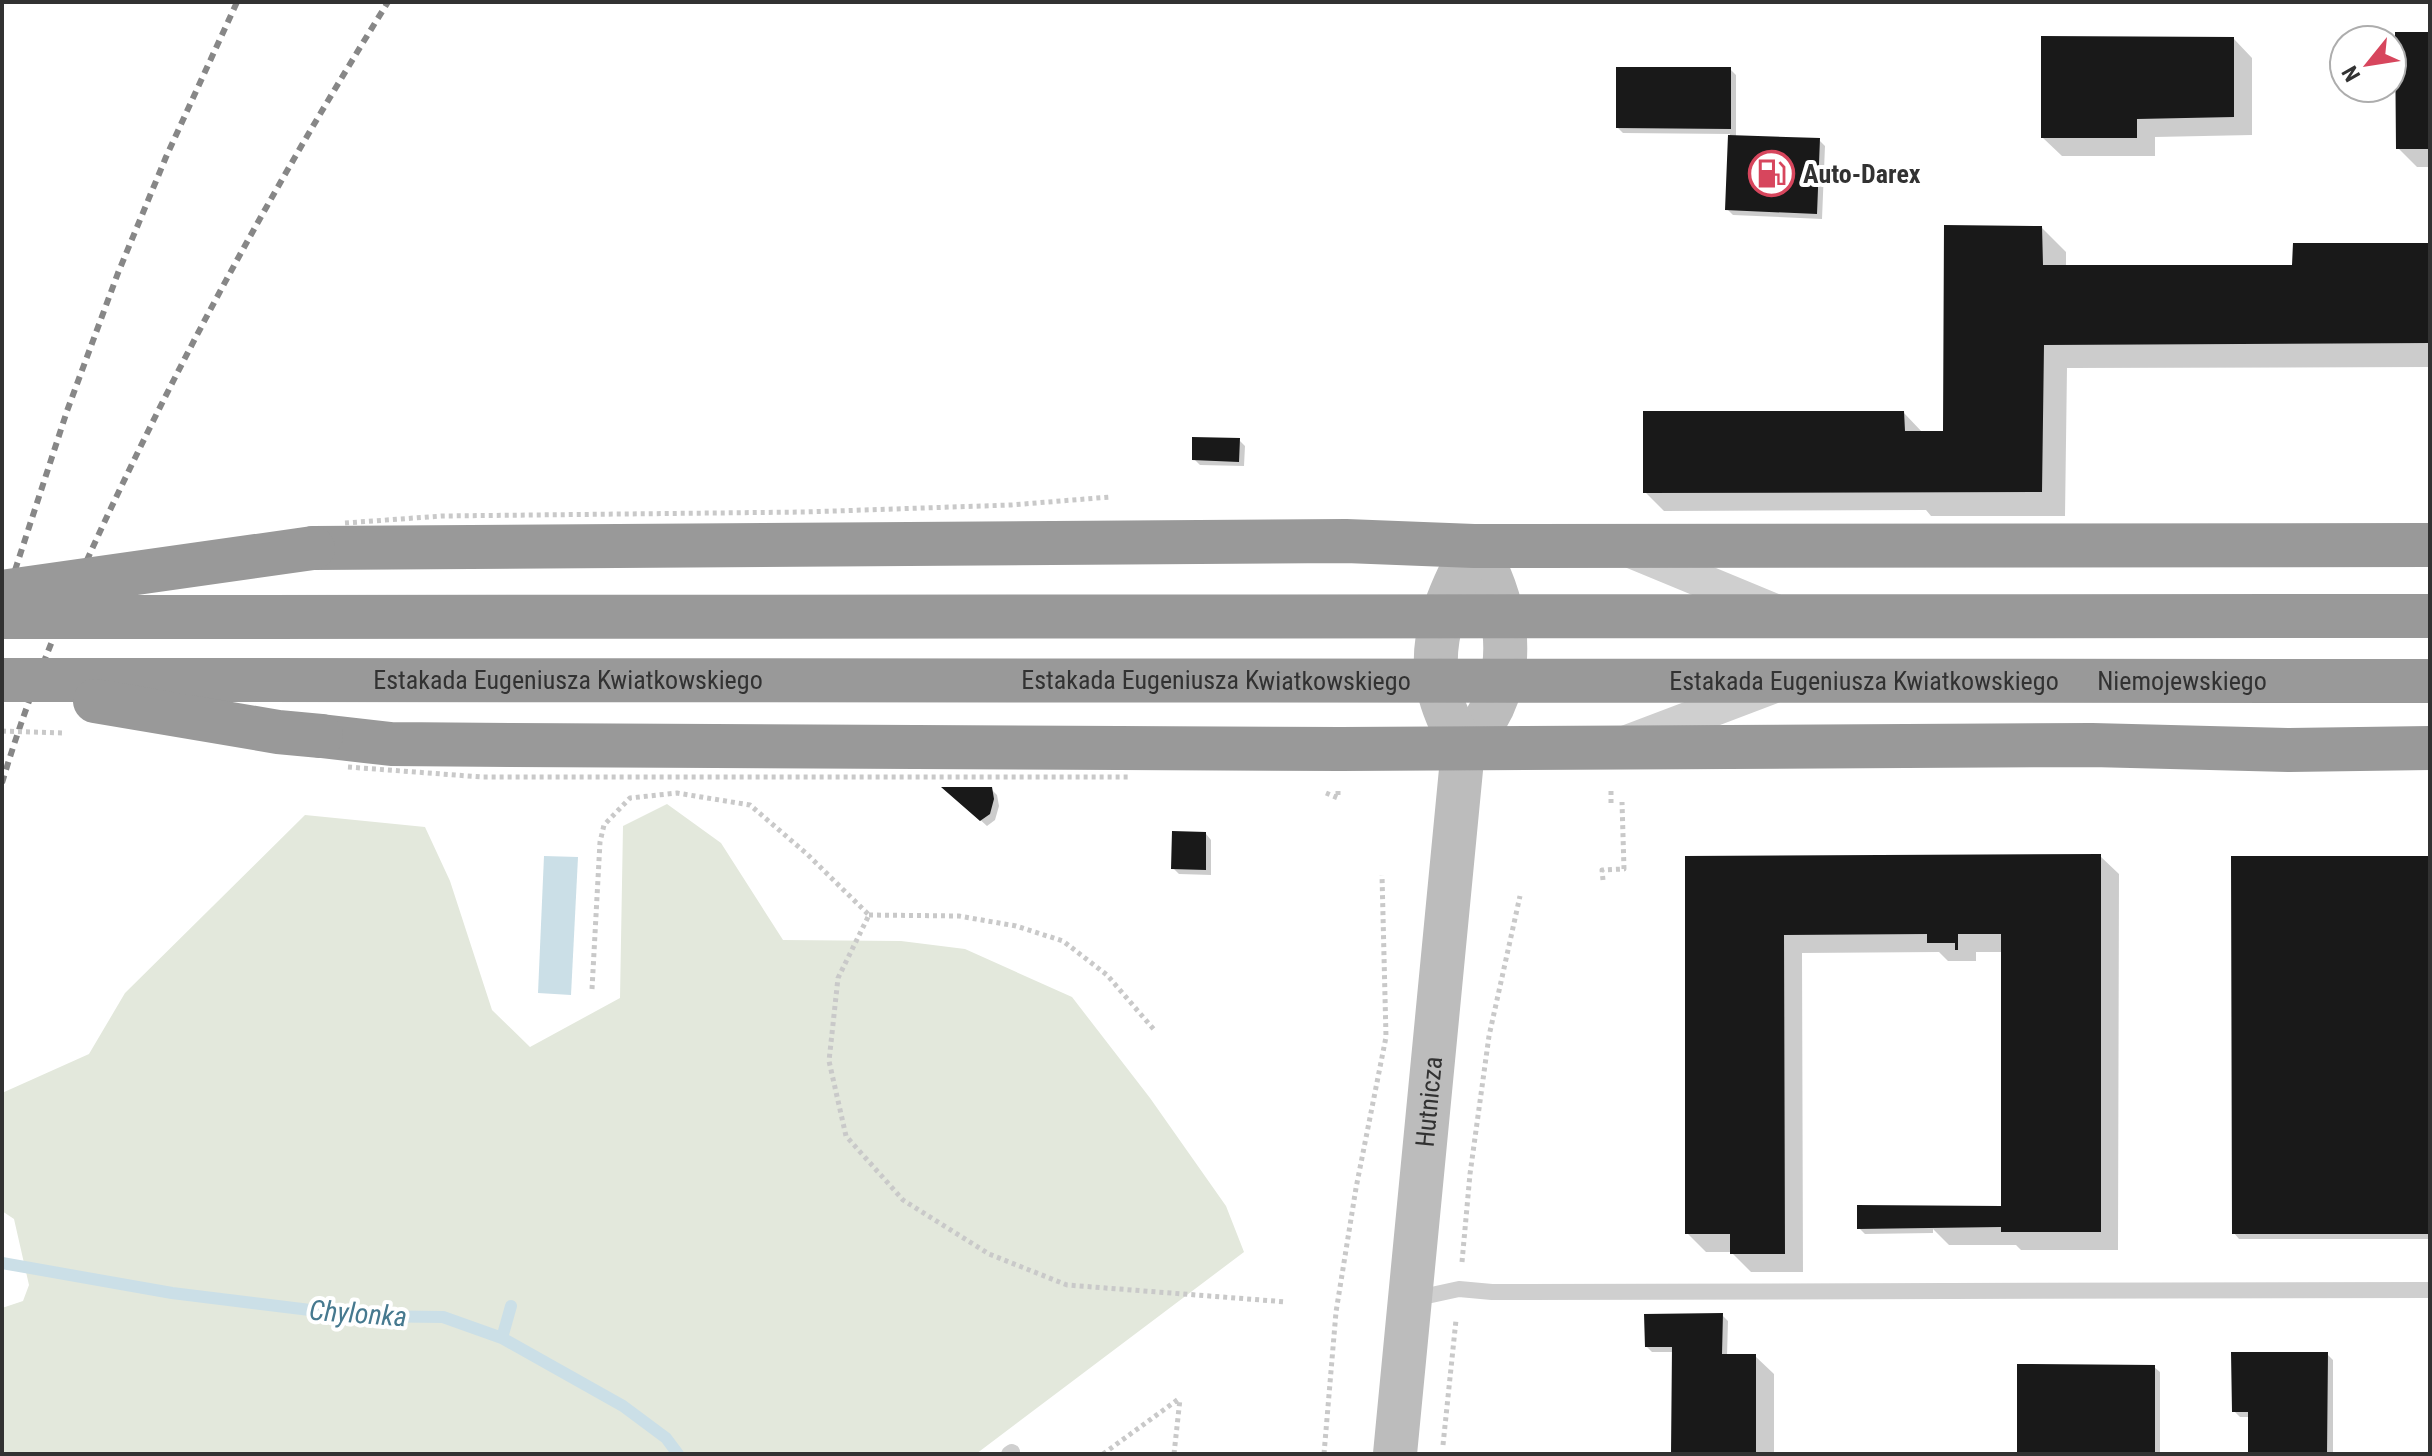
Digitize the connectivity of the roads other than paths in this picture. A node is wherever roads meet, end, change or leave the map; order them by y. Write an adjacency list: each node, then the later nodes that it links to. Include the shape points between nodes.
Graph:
1 (1615, 544): 2 (highway); 3 (highway); 5 (street, via 1787,616)
2 (2430, 545)
3 (1474, 546): 4 (highway, bridge, via 1346,541 313,548); 12 (main road, Hutnicza, via 1451,590 1437,645 1439,690); 12 (main road, via 1489,571 1507,646 1496,699)
4 (2, 592)
5 (2430, 616): 6 (highway, bridge)
6 (2, 617)
7 (2, 680): 8 (highway, Estakada Eugeniusza Kwiatkowskiego, bridge)
8 (2430, 682): 10 (street, Niemojewskiego, via 1787,681)
9 (2, 686): 12 (highway, bridge, via 278,732 391,744 1130,762)
10 (1612, 747): 11 (highway); 12 (highway)
11 (2430, 748)
12 (1463, 749): 14 (main road, Hutnicza)
13 (2430, 1290): 14 (lane, via 1459,1289)
14 (1410, 1300): 15 (main road, Hutnicza)
15 (1395, 1454)

